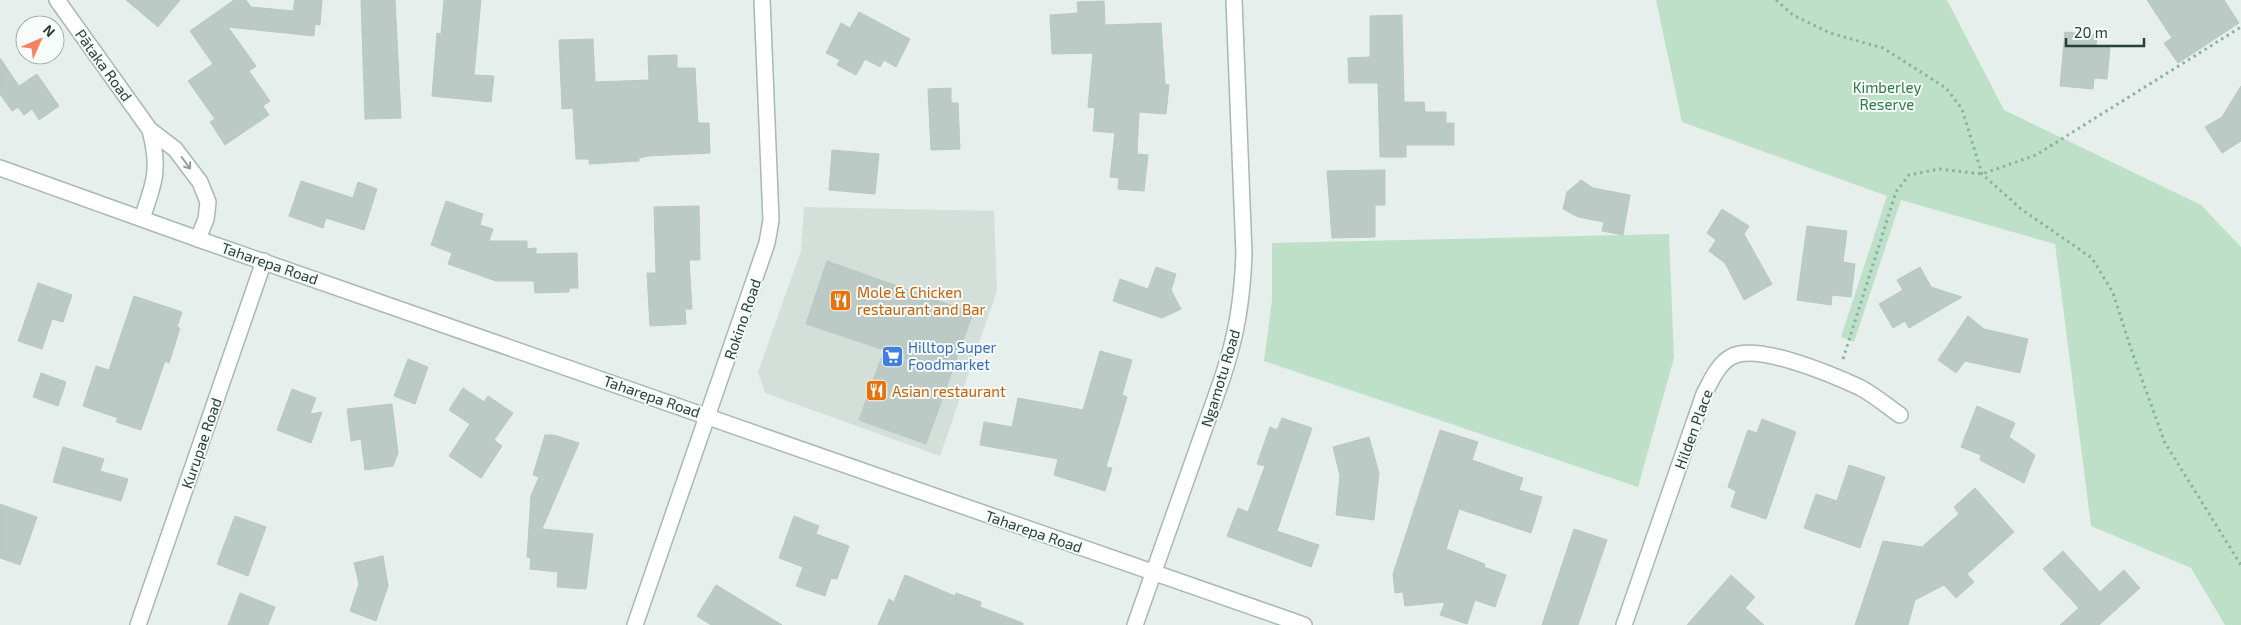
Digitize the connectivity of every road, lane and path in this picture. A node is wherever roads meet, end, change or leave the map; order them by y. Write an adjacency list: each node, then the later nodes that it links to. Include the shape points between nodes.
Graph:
1 (57, 0): 6 (street, Pātaka Road)
2 (762, 0): 14 (street, Rokino Road, via 771,220 759,270)
3 (1234, 0): 16 (street, Ngamotu Road, via 1244,254 1242,295 1235,339)
4 (1776, 0): 8 (path, via 1793,15 1830,33 1884,48 1946,88 1962,109)
5 (2241, 28): 8 (path, via 2036,156)
6 (150, 130): 9 (street, Pātaka Road, via 156,152 155,184); 10 (street, Pātaka Road, one-way to 10, via 175,149 200,182 208,202 206,219)
7 (0, 168): 9 (street, Taharepa Road)
8 (1982, 174): 12 (path, via 1939,169 1909,175 1896,192); 15 (path, via 2022,209 2092,258 2114,293 2165,443)
9 (142, 218): 10 (street, Taharepa Road)
10 (198, 239): 11 (street, Taharepa Road)
11 (264, 261): 14 (street, Taharepa Road); 17 (street, Kurupae Road)
12 (1837, 379): 13 (street, Hilden Place, via 1860,388); 21 (street, Hilden Place, via 1776,355 1750,352 1731,356 1717,371 1704,394)
13 (1900, 415)
14 (708, 416): 16 (street, Taharepa Road); 18 (street, Rokino Road)
15 (2241, 565)
16 (1153, 572): 19 (street, Ngamotu Road); 20 (street, Taharepa Road)
17 (138, 625)
18 (635, 625)
19 (1135, 625)
20 (1304, 625)
21 (1624, 625)

